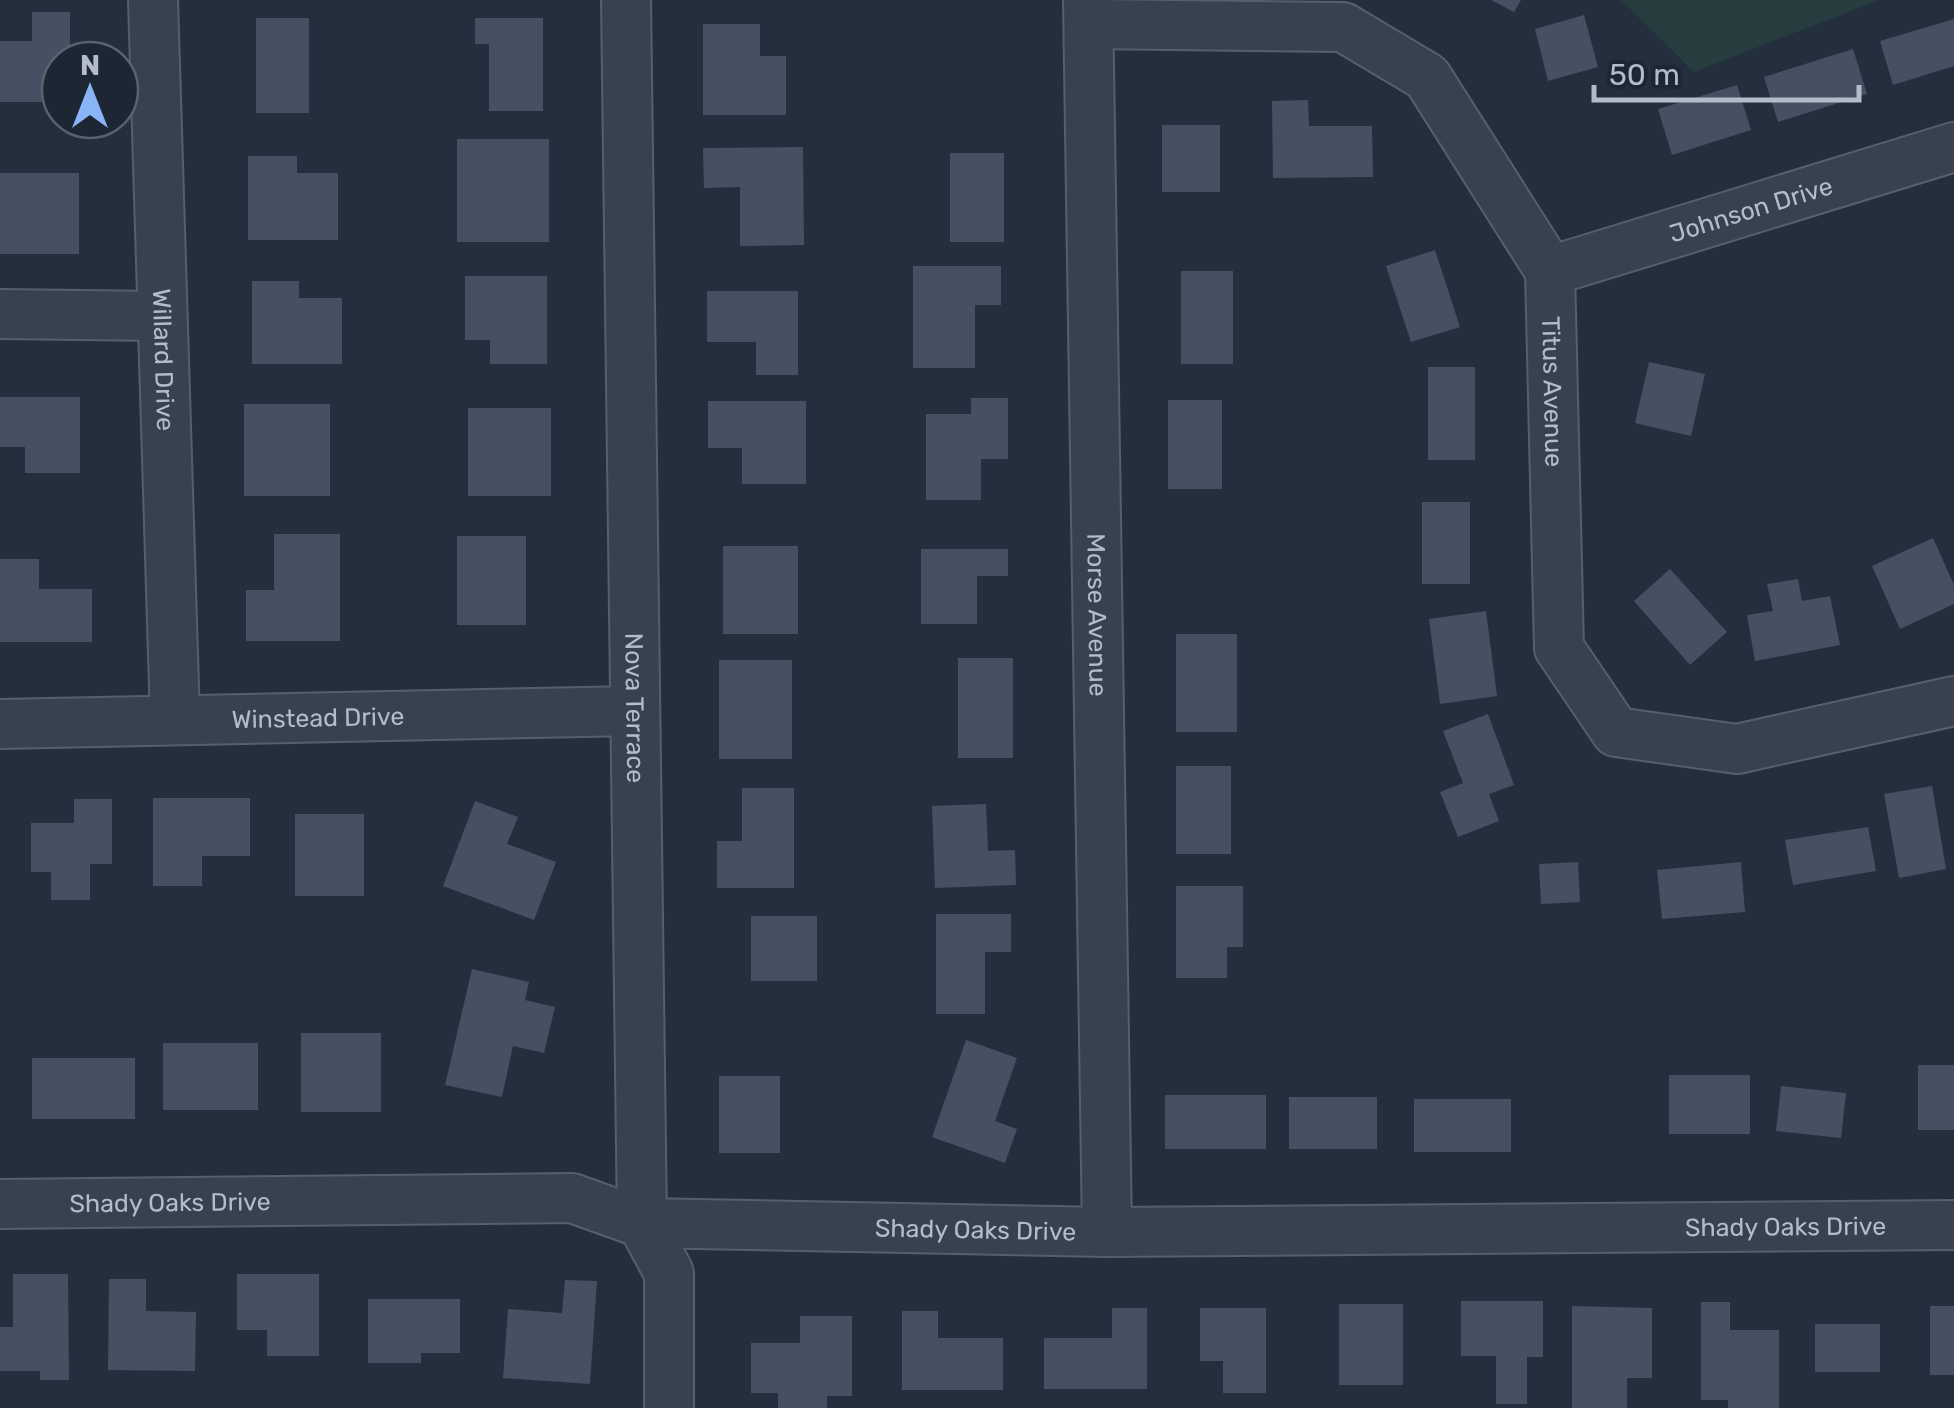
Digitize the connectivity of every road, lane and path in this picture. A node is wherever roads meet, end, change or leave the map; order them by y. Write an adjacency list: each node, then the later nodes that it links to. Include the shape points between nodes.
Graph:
1 (153, 0): 7 (street, Willard Drive)
2 (626, 0): 9 (street, Nova Terrace)
3 (1088, 12): 5 (street, via 1343,28 1427,77); 15 (street, Morse Avenue)
4 (1954, 148): 5 (street, Johnson Drive)
5 (1550, 271): 8 (street, Titus Avenue, via 1559,648 1616,732 1737,750)
6 (0, 314): 7 (street)
7 (161, 316): 10 (street, Willard Drive)
8 (1954, 701)
9 (634, 711): 10 (street, Winstead Drive); 13 (street, Nova Terrace)
10 (175, 720): 11 (street, Winstead Drive)
11 (0, 724)
12 (0, 1204): 13 (street, Shady Oaks Drive, via 572,1198)
13 (642, 1224): 15 (street, Shady Oaks Drive); 16 (street, Nova Terrace, via 670,1272)
14 (1954, 1225): 15 (street, Shady Oaks Drive)
15 (1106, 1232)
16 (669, 1408)

